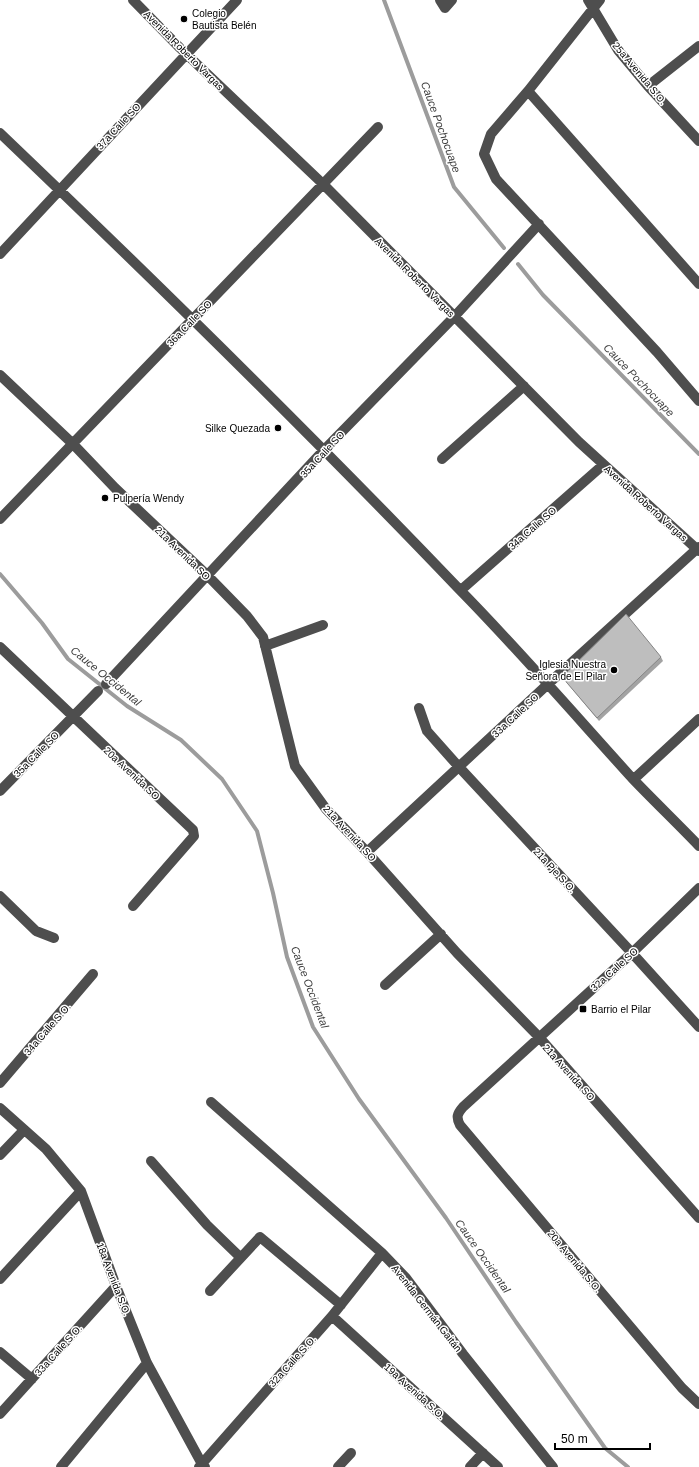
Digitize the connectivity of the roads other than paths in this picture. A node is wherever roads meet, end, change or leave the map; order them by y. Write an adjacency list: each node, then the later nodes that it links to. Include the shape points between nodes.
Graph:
1 (133, 0): 8 (street, Avenida Roberto Vargas)
2 (238, 0): 8 (street, 37a Calle SO)
3 (440, 0): 4 (street, via 445,8)
4 (452, 0)
5 (600, 0): 6 (street)
6 (591, 4): 9 (street, 25a Avenida S.O., via 618,50); 10 (street)
7 (699, 46): 9 (street)
8 (186, 53): 14 (street, Avenida Roberto Vargas); 15 (street, 37a Calle SO)
9 (648, 86): 13 (street, 25a Avenida S.O.)
10 (528, 91): 16 (street, via 491,134 484,154 496,179); 18 (street)
11 (378, 127): 14 (street, 36a Calle SO)
12 (0, 133): 15 (street)
13 (699, 141)
14 (323, 184): 19 (street, Avenida Roberto Vargas); 20 (street, 36a Calle SO)
15 (60, 190): 17 (street, 37a Calle SO); 20 (street)
16 (539, 224): 19 (street, 35a Calle SO); 23 (street)
17 (0, 254)
18 (699, 284)
19 (454, 317): 22 (street, Avenida Roberto Vargas); 25 (street, 35a Calle SO)
20 (193, 319): 24 (street, 36a Calle SO); 25 (street)
21 (0, 375): 24 (street, 21a Avenida SO)
22 (524, 386): 26 (street); 27 (street, Avenida Roberto Vargas)
23 (699, 401)
24 (73, 444): 28 (street, 36a Calle SO); 30 (street, 21a Avenida SO, via 115,488)
25 (324, 450): 30 (street, 35a Calle SO); 31 (street)
26 (442, 459)
27 (603, 465): 29 (street, Avenida Roberto Vargas); 31 (street, 34a Calle SO)
28 (0, 519)
29 (698, 549): 36 (street, 33a Calle SO)
30 (208, 576): 33 (street, 21a Avenida SO, via 247,616 263,637); 35 (street, 35a Calle SO)
31 (461, 590): 36 (street)
32 (323, 625): 33 (street)
33 (265, 646): 45 (street, 21a Avenida SO, via 295,766 326,809)
34 (0, 647): 39 (street, 20a Avenida SO)
35 (106, 684)
36 (548, 684): 41 (street, 33a Calle SO); 42 (street)
37 (98, 691): 39 (street, 35a Calle SO)
38 (419, 708): 41 (street, 21a Pje S.O., via 427,730)
39 (73, 718): 43 (street, 35a Calle SO); 48 (street, 20a Avenida SO, via 193,830 194,836)
40 (699, 719): 42 (street)
41 (459, 767): 45 (street, 33a Calle SO); 51 (street, 21a Pje S.O.)
42 (634, 779): 44 (street)
43 (0, 791)
44 (699, 846)
45 (367, 852): 49 (street, 21a Avenida SO)
46 (699, 888): 51 (street, 32a Calle SO)
47 (0, 896): 50 (street, via 36,931)
48 (133, 906)
49 (441, 934): 53 (street); 55 (street, 21a Avenida SO)
50 (54, 938)
51 (632, 953): 54 (street, 21a Pje S.O.); 55 (street, 32a Calle SO)
52 (93, 974): 56 (street, 34a Calle S.O.)
53 (385, 985)
54 (699, 1027)
55 (539, 1037): 59 (street, 32a Calle SO, via 462,1107); 64 (street, 21a Avenida SO)
56 (0, 1083)
57 (211, 1102): 65 (street, Avenida Germán Gaitán)
58 (0, 1108): 60 (street, 18a Avenida S.O.)
59 (458, 1114): 75 (street, 20a Avenida S.O., via 460,1125 671,1376)
60 (24, 1130): 61 (street); 63 (street, 18a Avenida S.O., via 46,1149)
61 (0, 1155)
62 (151, 1161): 66 (street, via 207,1225)
63 (81, 1191): 67 (street); 68 (street, 18a Avenida S.O.)
64 (699, 1218)
65 (382, 1253): 70 (street, 32a Calle S.O.); 84 (street, Avenida Germán Gaitán, via 406,1278 467,1360)
66 (240, 1257): 69 (street); 70 (street, via 260,1237)
67 (0, 1279)
68 (116, 1286): 73 (street, 18a Avenida S.O.); 74 (street, 33a Calle S.O.)
69 (210, 1291)
70 (341, 1304): 71 (street, 32a Calle S.O.)
71 (332, 1316): 78 (street, 19a Avenida S.O.); 79 (street, 32a Calle S.O.)
72 (0, 1352): 74 (street)
73 (147, 1363): 79 (street, 18a Avenida S.O.); 80 (street)
74 (32, 1379): 76 (street, 33a Calle S.O.)
75 (699, 1404)
76 (0, 1414)
77 (351, 1453): 81 (street)
78 (483, 1453): 82 (street); 83 (street, 19a Avenida S.O.)
79 (202, 1466)
80 (61, 1467)
81 (338, 1467)
82 (470, 1467)
83 (498, 1467)
84 (553, 1467)

